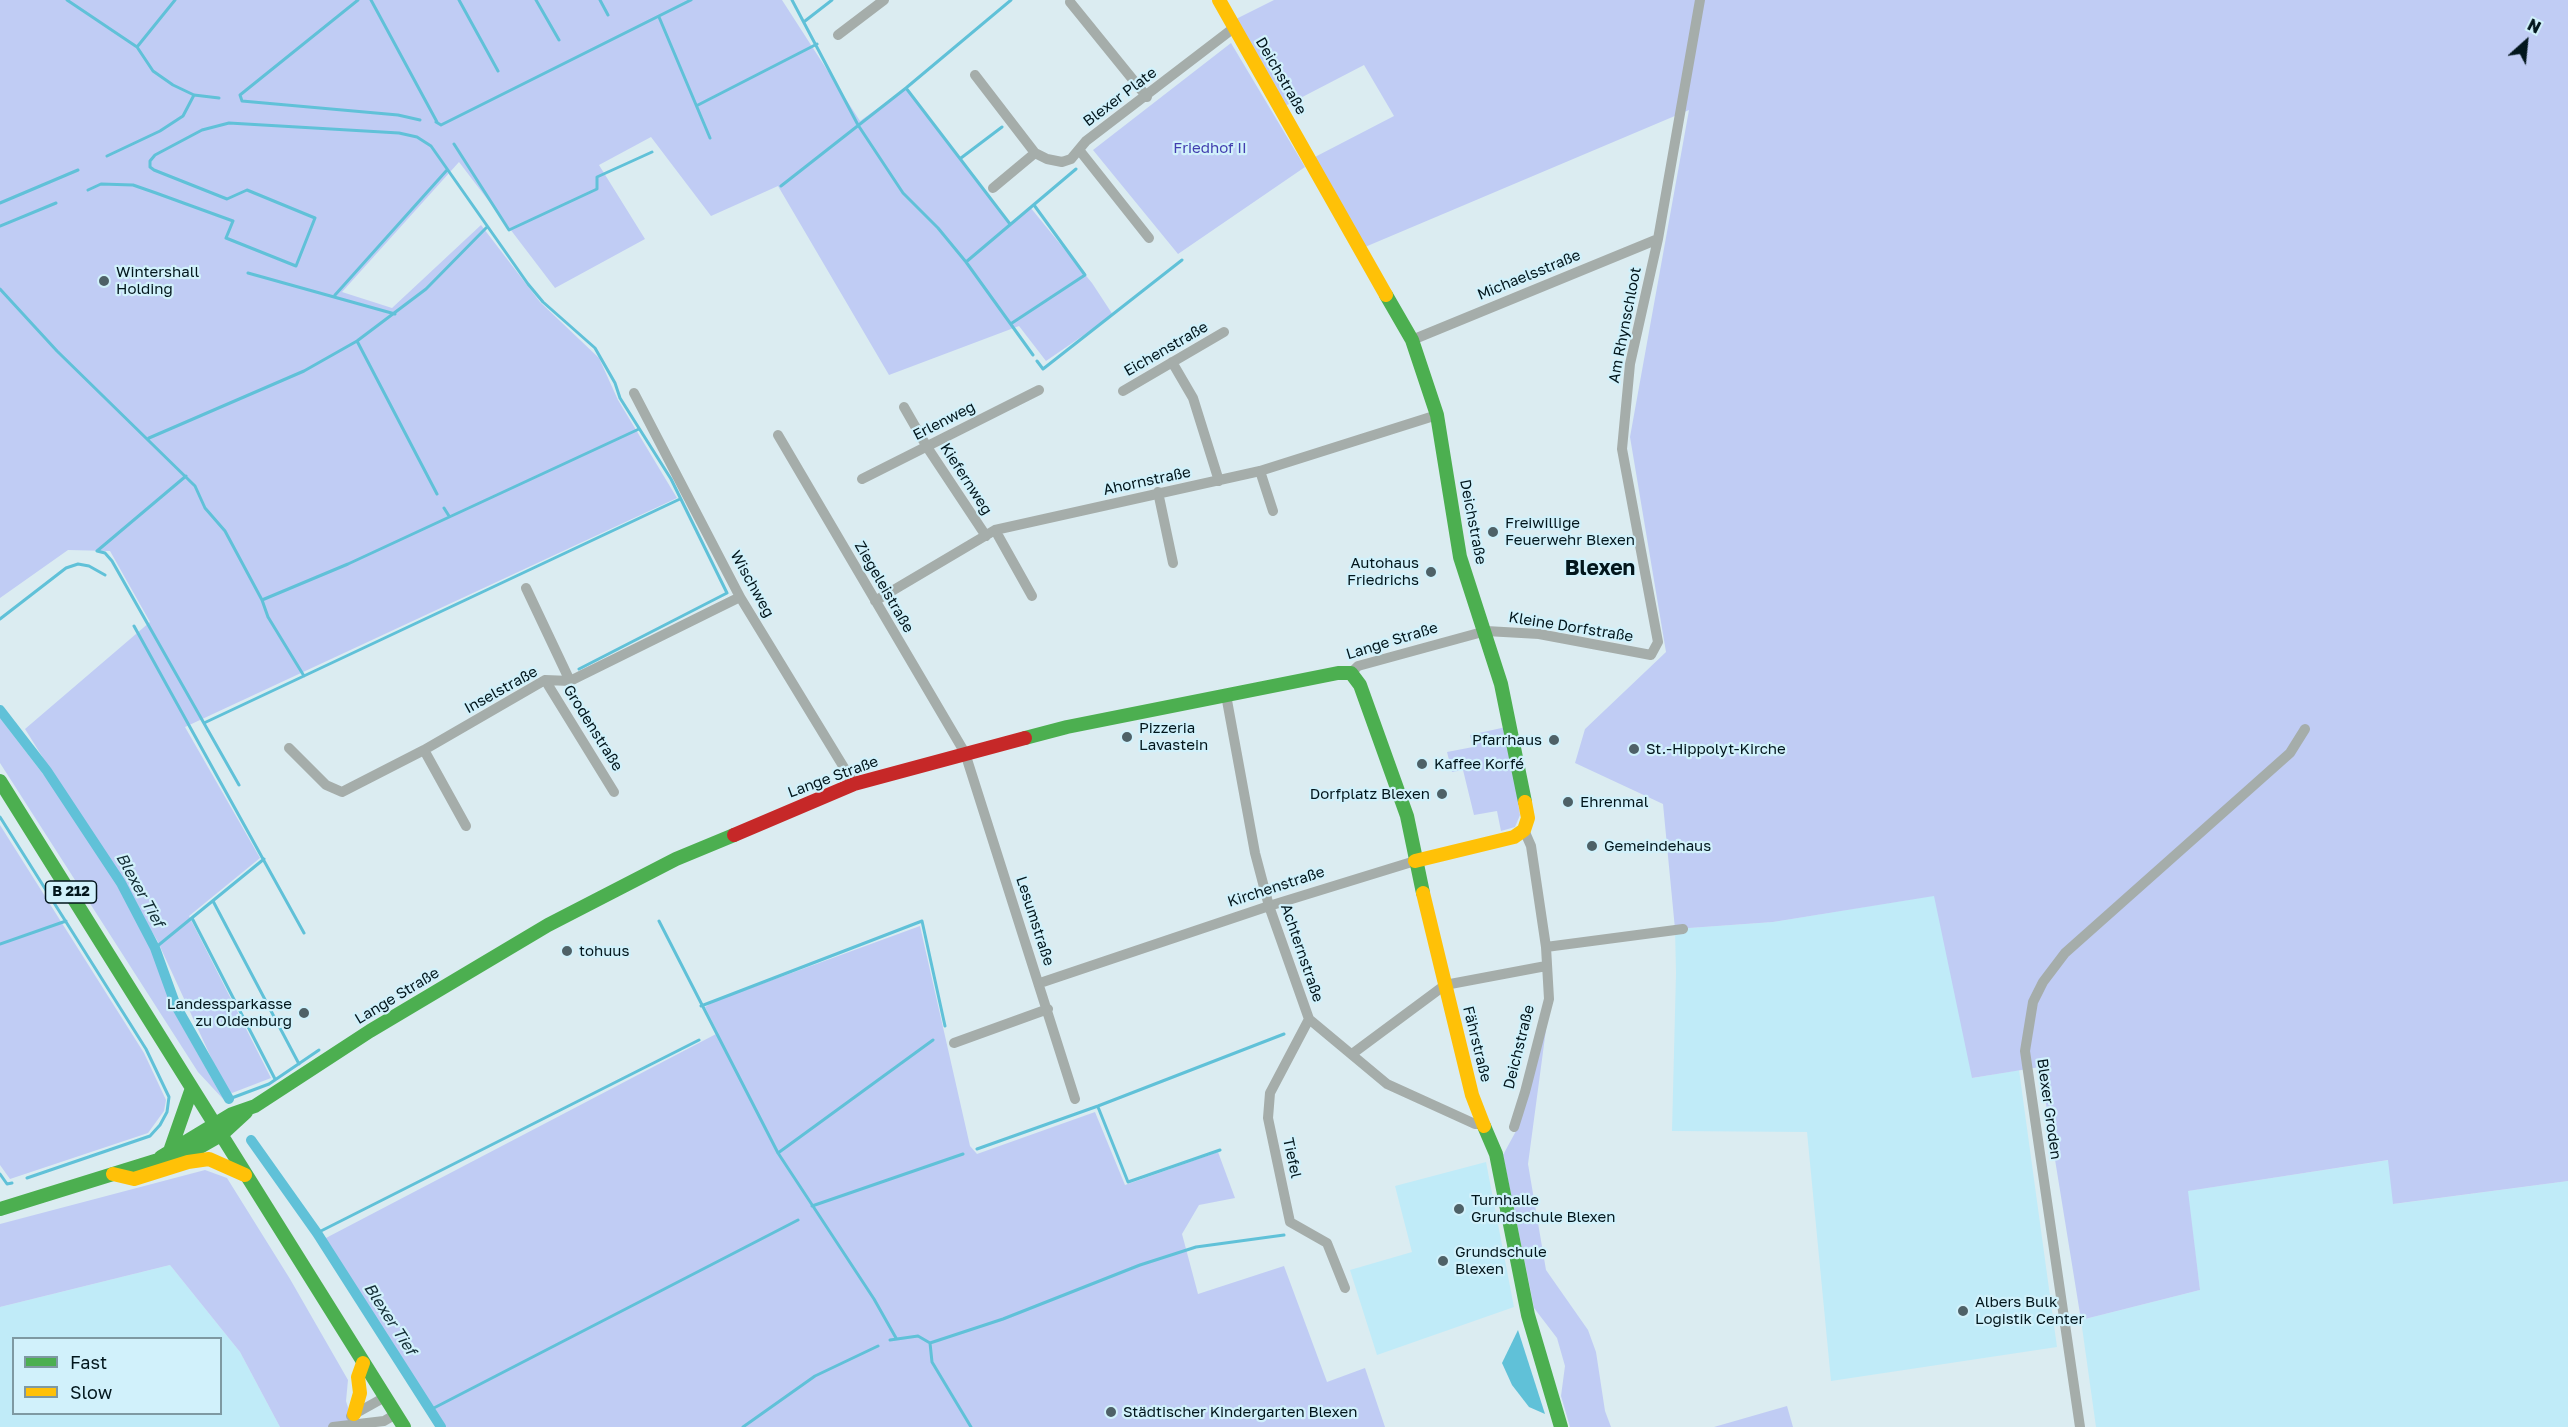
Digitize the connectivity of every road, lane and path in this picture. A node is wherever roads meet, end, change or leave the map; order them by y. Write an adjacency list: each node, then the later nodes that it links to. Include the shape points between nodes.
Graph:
1 (884, 0): 6 (street)
2 (1219, 0): 5 (street, Deichstraße)
3 (1700, 0): 13 (street, Am Rhynschloot)
4 (1070, 2): 8 (street)
5 (1235, 27): 8 (street, Blexer Plate); 15 (street, Deichstraße)
6 (838, 35)
7 (975, 75): 10 (street)
8 (1147, 97): 9 (street, Blexer Plate, via 1086,141)
9 (1080, 151): 10 (street, Blexer Plate, via 1062,162); 12 (street)
10 (1035, 153): 11 (street)
11 (993, 188)
12 (1149, 238)
13 (1658, 238): 15 (street, Michaelsstraße); 36 (street, Am Rhynschloot, via 1630,364 1622,448 1657,622 1658,642)
14 (1224, 332): 16 (street, Eichenstraße)
15 (1412, 340): 21 (street, Deichstraße)
16 (1172, 362): 18 (street, Eichenstraße); 26 (street, via 1193,398)
17 (1039, 390): 23 (street, Erlenweg)
18 (1123, 391)
19 (634, 393): 33 (street, Wischweg)
20 (904, 407): 23 (street, Kiefernweg)
21 (1437, 415): 24 (street, Ahornstraße); 35 (street, Deichstraße, via 1460,557)
22 (778, 435): 34 (street, Ziegeleistraße)
23 (927, 447): 25 (street, Erlenweg); 29 (street, Kiefernweg)
24 (1260, 471): 26 (street, Ahornstraße); 28 (street)
25 (862, 479)
26 (1220, 481): 27 (street, Ahornstraße)
27 (1158, 492): 29 (street, Ahornstraße); 30 (street)
28 (1273, 511)
29 (990, 533): 32 (street, Kiefernweg); 34 (street, Ahornstraße)
30 (1173, 563)
31 (526, 588): 39 (street, Grodenstraße)
32 (1032, 596)
33 (740, 597): 39 (street, Inselstraße); 46 (street, Wischweg)
34 (875, 601): 44 (street, Ziegeleistraße)
35 (1486, 631): 36 (street, Kleine Dorfstraße, via 1539,634); 37 (street, Lange Straße, via 1358,666); 49 (street, Deichstraße, via 1502,684 1521,776 1528,818)
36 (1651, 655)
37 (1351, 673): 40 (street, Lange Straße); 50 (street, Fährstraße, via 1360,685 1401,794)
38 (545, 680): 39 (street, Inselstraße); 43 (street, Inselstraße); 47 (street, Grodenstraße)
39 (570, 681)
40 (1226, 695): 44 (street, Lange Straße, via 1067,727); 51 (street, Achternstraße, via 1255,853)
41 (2306, 729): 78 (street, Blexer Groden, via 2290,753 2064,953 2033,1002 2025,1052)
42 (289, 748): 43 (street, Inselstraße, via 326,786 342,792)
43 (424, 750): 48 (street)
44 (965, 753): 46 (street, Lange Straße); 55 (street, Lesumstraße)
45 (0, 781): 61 (street, B 212)
46 (854, 784): 65 (street, Lange Straße, via 676,859 548,925 370,1031)
47 (614, 792)
48 (466, 826)
49 (1524, 830): 50 (street, Kirchenstraße, via 1514,837); 53 (street, Deichstraße, via 1531,846)
50 (1415, 861): 51 (street, Kirchenstraße); 56 (street, Fährstraße)
51 (1269, 906): 55 (street, Kirchenstraße); 58 (street, Achternstraße)
52 (1683, 929): 53 (street)
53 (1546, 947): 54 (street, Deichstraße)
54 (1546, 966): 56 (street); 64 (street, Deichstraße, via 1549,999)
55 (1040, 983): 57 (street, Lesumstraße)
56 (1445, 985): 60 (street); 63 (street, Fährstraße)
57 (1048, 1009): 59 (street); 62 (street, Lesumstraße)
58 (1309, 1019): 60 (street, Achternstraße); 70 (street, Tiefel, via 1270,1093 1268,1118 1290,1222 1326,1244)
59 (954, 1043)
60 (1352, 1054): 63 (street, Achternstraße, via 1387,1084 1475,1124)
61 (192, 1088): 65 (street, B 212); 66 (street)
62 (1075, 1099)
63 (1483, 1124): 77 (street, Fährstraße, via 1496,1154 1528,1315)
64 (1514, 1127)
65 (218, 1129): 66 (street, Lange Straße); 68 (street, B 212)
66 (166, 1154): 67 (street, Lange Straße)
67 (113, 1174): 68 (street, via 134,1179 208,1159); 69 (street, Lange Straße)
68 (246, 1176): 71 (street, B 212)
69 (0, 1209)
70 (1345, 1288)
71 (363, 1363): 72 (street, B 212); 73 (street)
72 (385, 1397): 73 (street); 74 (street, B 212)
73 (354, 1414): 75 (street)
74 (396, 1414): 75 (street, via 384,1421); 76 (street, B 212)
75 (333, 1427)
76 (404, 1427)
77 (1561, 1427)
78 (2080, 1427)

